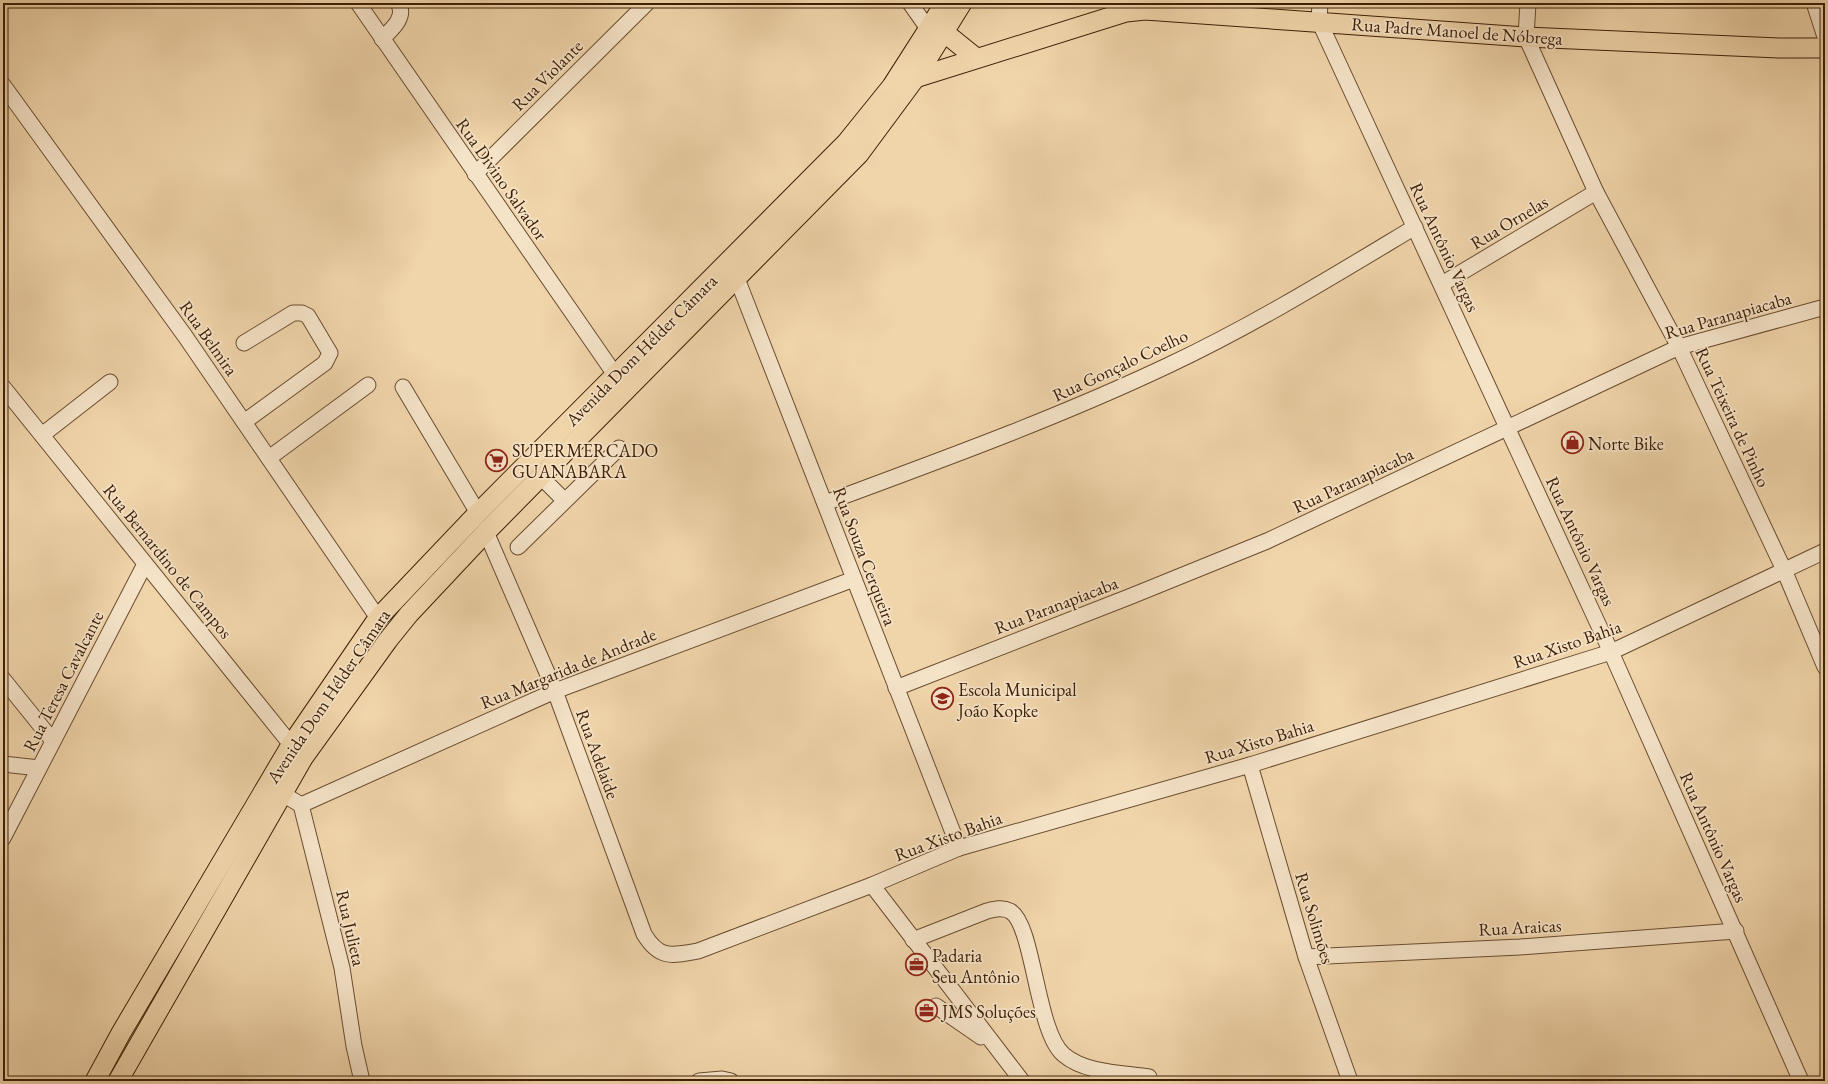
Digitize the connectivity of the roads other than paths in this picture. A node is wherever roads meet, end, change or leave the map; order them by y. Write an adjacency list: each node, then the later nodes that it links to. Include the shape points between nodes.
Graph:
1 (358, 3): 13 (street, Rua Divino Salvador)
2 (398, 3): 13 (street, via 398,22)
3 (646, 3): 19 (street, Rua Violante)
4 (910, 3): 10 (street)
5 (945, 3): 10 (main road, Avenida Dom Hélder Câmara)
6 (962, 3): 10 (main road, Avenida Dom Hélder Câmara)
7 (1528, 3): 11 (street)
8 (1814, 3): 12 (street)
9 (1320, 12): 11 (main road, Rua Padre Manoel de Nóbrega); 15 (main road, Rua Padre Manoel de Nóbrega, via 1126,12); 21 (street, Rua Antônio Vargas)
10 (937, 32): 15 (main road); 16 (main road, Avenida Dom Hélder Câmara); 18 (main road, Avenida Dom Hélder Câmara)
11 (1526, 36): 14 (main road, Rua Padre Manoel de Nóbrega, via 1771,48); 20 (street, Rua Teixeira de Pinho)
12 (1825, 37)
13 (382, 39): 19 (street, Rua Divino Salvador)
14 (1825, 48)
15 (976, 58): 16 (main road, Rua Padre Manoel de Nóbrega)
16 (916, 77): 18 (main road, Rua Padre Manoel de Nóbrega); 22 (main road, Avenida Dom Hélder Câmara, via 859,154)
17 (3, 85): 32 (street, Rua Belmira, via 186,336)
18 (892, 86): 27 (main road, Avenida Dom Hélder Câmara, via 846,143)
19 (475, 174): 27 (street, Rua Divino Salvador)
20 (1596, 192): 23 (street, Rua Ornelas); 26 (street, Rua Teixeira de Pinho)
21 (1415, 227): 23 (street, Rua Antônio Vargas); 39 (street, Rua Gonçalo Coelho, via 1289,302 1170,365 1050,419)
22 (736, 276): 37 (main road, Avenida Dom Hélder Câmara); 39 (street, Rua Souza Cerqueira)
23 (1442, 284): 33 (street, Rua Antônio Vargas)
24 (1825, 307): 26 (street, Rua Paranapiacaba)
25 (244, 343): 32 (street, via 293,313 302,313 308,316 330,353 325,363)
26 (1678, 347): 33 (street, Rua Paranapiacaba); 45 (street, Rua Teixeira de Pinho)
27 (616, 376): 40 (main road, Avenida Dom Hélder Câmara)
28 (110, 382): 34 (street)
29 (368, 385): 36 (street)
30 (3, 387): 34 (street, Rua Bernardino de Campos)
31 (403, 387): 40 (street)
32 (244, 422): 36 (street, Rua Belmira)
33 (1508, 428): 48 (street, Rua Antônio Vargas); 51 (street, Rua Paranapiacaba, via 1267,541)
34 (42, 435): 44 (street, Rua Bernardino de Campos)
35 (619, 448): 38 (street)
36 (269, 458): 47 (street, Rua Belmira)
37 (540, 476): 38 (street); 41 (main road, Avenida Dom Hélder Câmara)
38 (564, 500): 42 (street)
39 (825, 503): 46 (street, Rua Souza Cerqueira)
40 (478, 513): 47 (main road, Avenida Dom Hélder Câmara)
41 (486, 532): 52 (street, Rua Adelaide); 54 (main road, Avenida Dom Hélder Câmara, via 409,614)
42 (518, 547)
43 (1825, 551): 45 (street, Rua Xisto Bahia)
44 (145, 564): 53 (street, Rua Teresa Cavalcante); 54 (street, Rua Bernardino de Campos)
45 (1784, 570): 48 (street, Rua Xisto Bahia); 49 (street, Rua Teixeira de Pinho)
46 (854, 579): 51 (street, Rua Souza Cerqueira); 52 (street, Rua Margarida de Andrade)
47 (378, 618): 54 (main road, Avenida Dom Hélder Câmara)
48 (1611, 652): 56 (street, Rua Xisto Bahia); 63 (street, Rua Antônio Vargas)
49 (1825, 667)
50 (3, 679): 53 (street)
51 (896, 688): 61 (street, Rua Souza Cerqueira)
52 (555, 691): 59 (street, Rua Margarida de Andrade); 65 (street, Rua Adelaide, via 644,934 651,946 671,956)
53 (53, 741): 57 (street, Rua Teresa Cavalcante)
54 (297, 752): 58 (main road, Avenida Dom Hélder Câmara); 70 (main road, Avenida Dom Hélder Câmara, via 121,1033)
55 (3, 764): 57 (street)
56 (1250, 765): 61 (street, Rua Xisto Bahia); 66 (street, Rua Solimões)
57 (39, 768): 60 (street, Rua Teresa Cavalcante)
58 (283, 794): 59 (street); 71 (main road, Avenida Dom Hélder Câmara)
59 (301, 805): 72 (street, Rua Julieta, via 342,968)
60 (3, 838)
61 (959, 848): 62 (street, Rua Xisto Bahia)
62 (872, 885): 64 (street); 65 (street, Rua Xisto Bahia)
63 (1736, 931): 66 (street, Rua Araicas, via 1520,947); 77 (street, Rua Antônio Vargas)
64 (913, 940): 68 (street); 69 (street, via 998,908 1011,911 1022,926 1038,992 1056,1045 1063,1055 1083,1067)
65 (698, 952)
66 (1306, 957): 76 (street, Rua Solimões)
67 (936, 1006): 68 (street)
68 (996, 1048): 75 (street)
69 (1149, 1077)
70 (95, 1081)
71 (118, 1081)
72 (362, 1081)
73 (699, 1081): 74 (street)
74 (731, 1081)
75 (1022, 1081)
76 (1350, 1081)
77 (1801, 1081)

